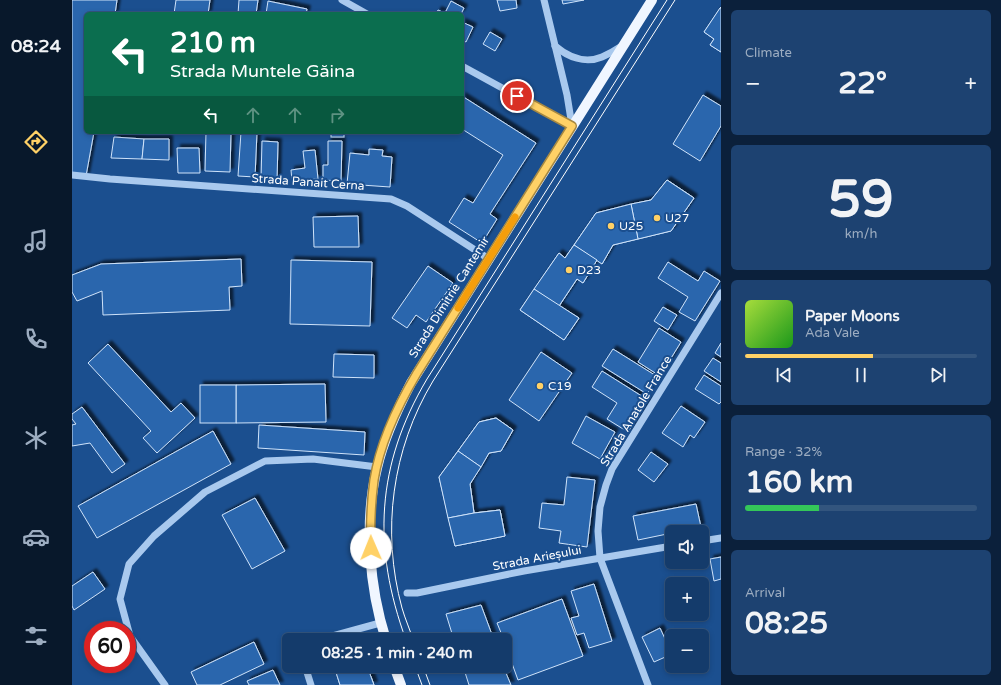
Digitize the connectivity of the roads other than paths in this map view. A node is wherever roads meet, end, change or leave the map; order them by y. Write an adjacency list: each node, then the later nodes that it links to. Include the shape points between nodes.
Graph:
1 (342, 0): 4 (street)
2 (544, 0): 5 (street)
3 (652, 0): 6 (main road, Strada Dimitrie Cantemir)
4 (363, 12)
5 (555, 46): 6 (street, via 574,58 586,60 601,58); 8 (street)
6 (622, 46): 8 (main road, Strada Dimitrie Cantemir)
7 (464, 67): 8 (street)
8 (572, 126): 10 (main road, Strada Dimitrie Cantemir)
9 (72, 175): 10 (street, Strada Panait Cerna, via 391,199 407,206)
10 (489, 259): 12 (main road, Strada Dimitrie Cantemir, via 411,383 391,424)
11 (721, 293): 16 (street, Strada Anatole France, via 612,469 600,507)
12 (377, 467): 18 (main road, Strada Dimitrie Cantemir, via 371,509 371,570); 23 (street, via 313,459 265,461 205,492 154,536 129,564 120,599 130,636)
13 (721, 538): 14 (street)
14 (709, 540)
15 (665, 547): 16 (street, Strada Arieșului)
16 (600, 558): 17 (street, Strada Arieșului); 26 (street, Strada Anatole France)
17 (407, 593)
18 (380, 623): 19 (street); 20 (main road, Strada Dimitrie Cantemir)
19 (344, 633)
20 (384, 633)
21 (307, 673): 24 (street)
22 (396, 673): 25 (main road)
23 (164, 685)
24 (311, 685)
25 (400, 685)
26 (648, 685)

